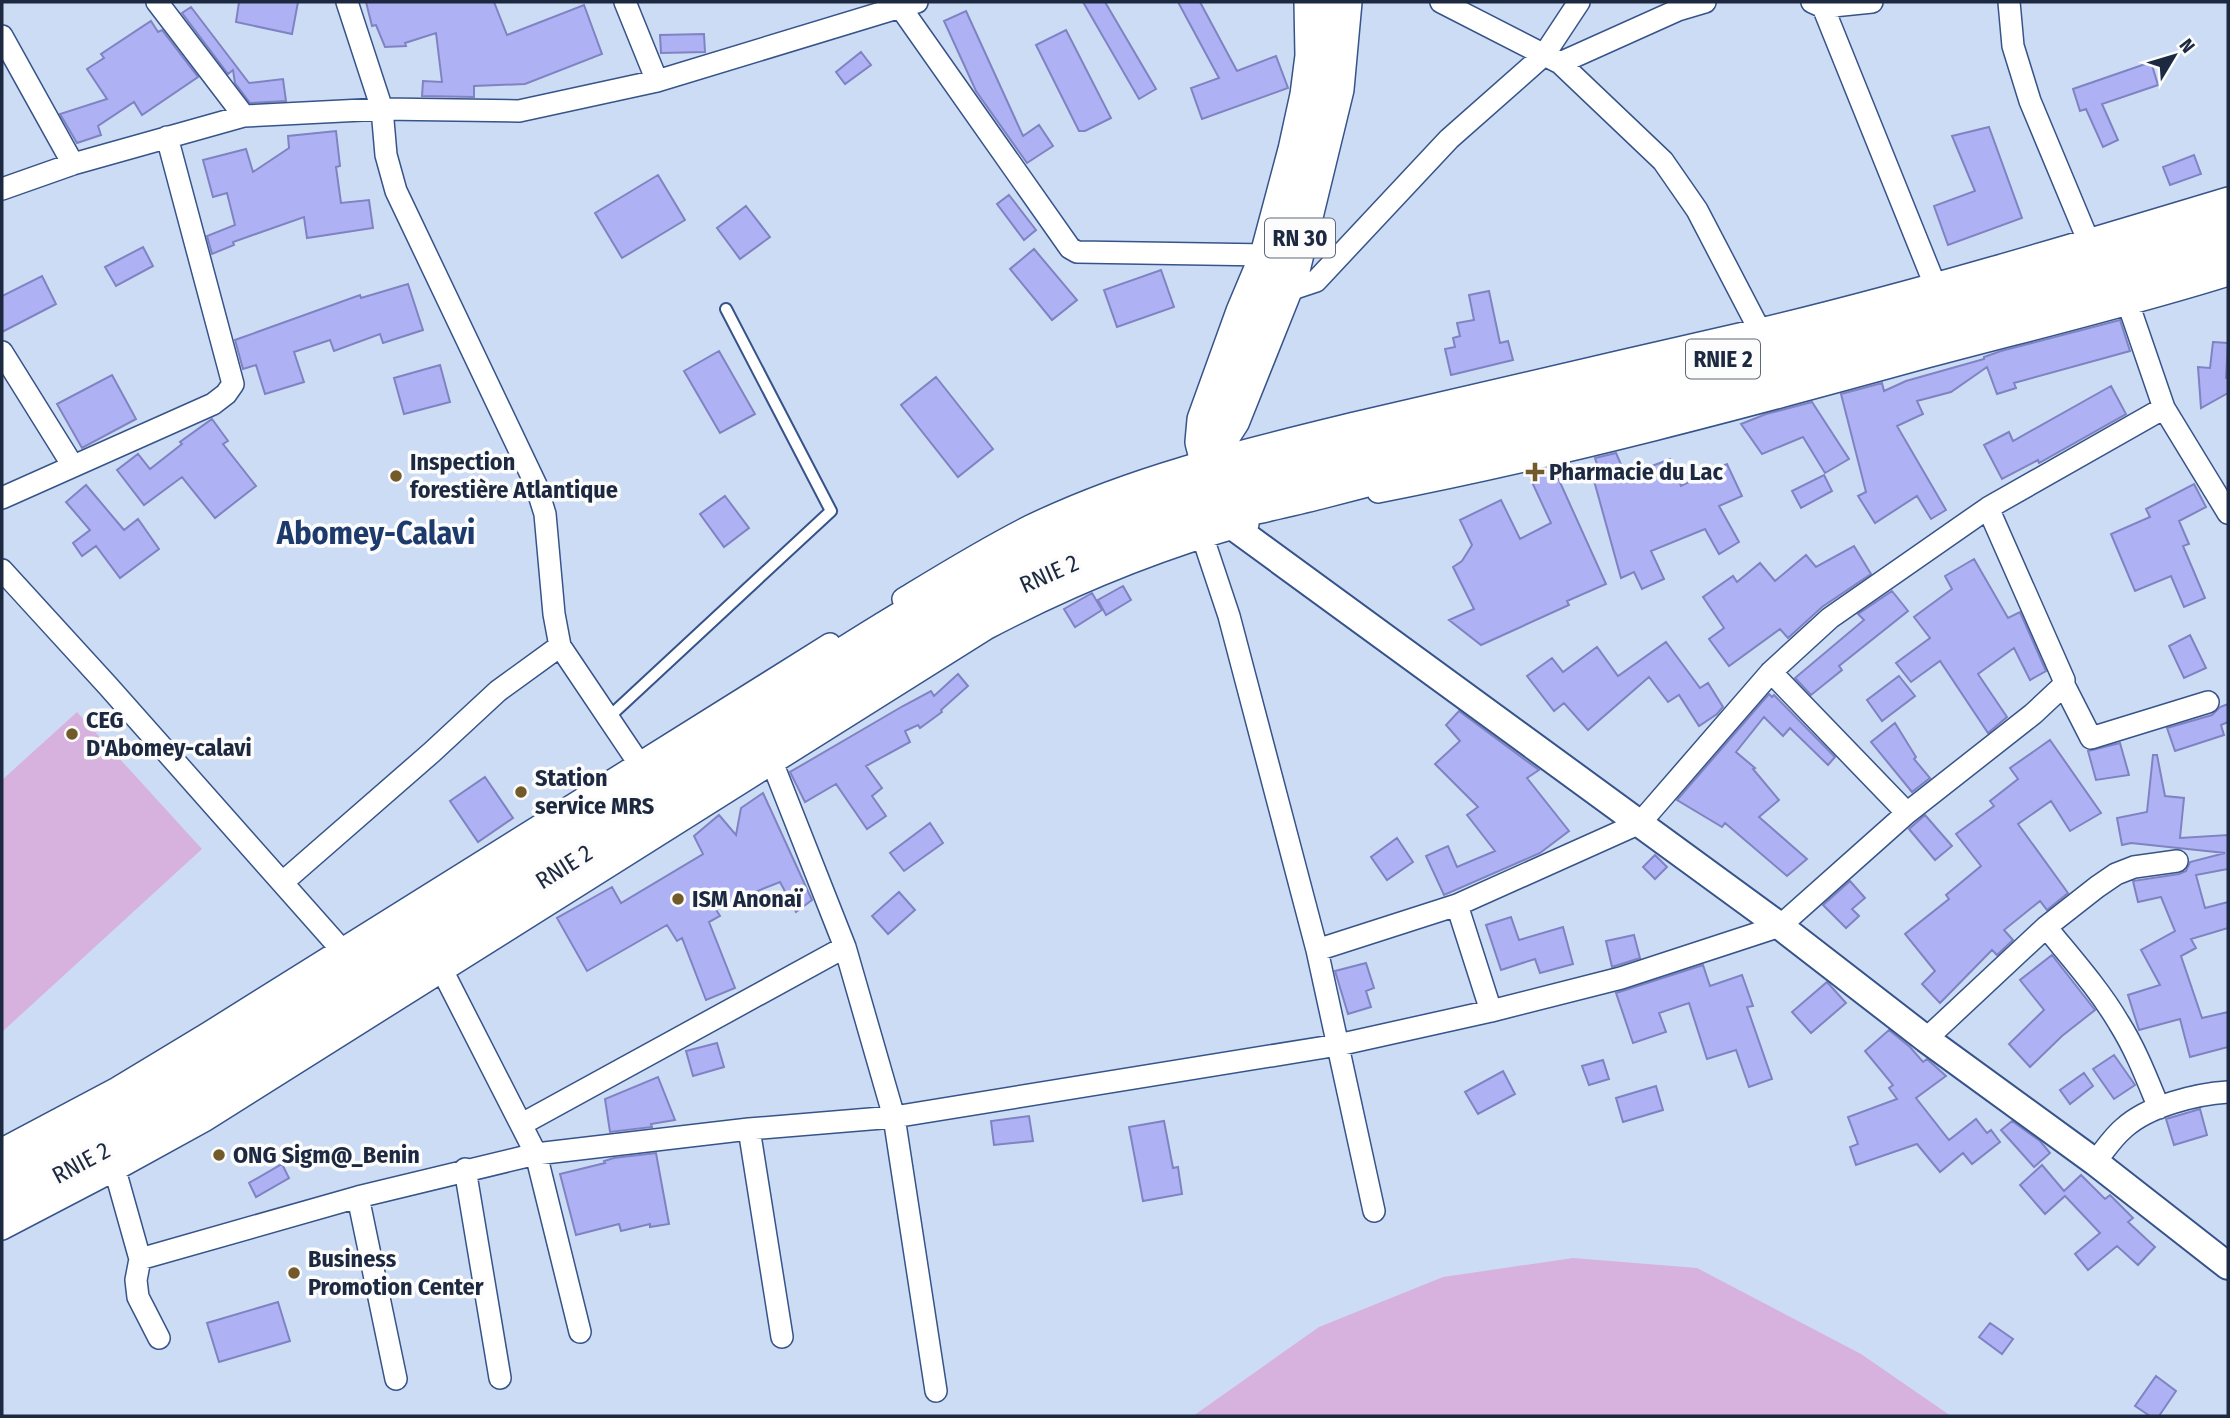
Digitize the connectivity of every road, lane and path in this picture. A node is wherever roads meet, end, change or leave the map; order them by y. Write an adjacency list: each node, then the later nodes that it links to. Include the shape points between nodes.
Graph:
1 (157, 2): 17 (street)
2 (347, 2): 16 (street)
3 (625, 2): 15 (street)
4 (1312, 2): 25 (main road, RN 30, via 1308,95)
5 (1344, 2): 28 (main road, RN 30 / RN 30, via 1336,89)
6 (1441, 2): 14 (street)
7 (1579, 2): 14 (street)
8 (1704, 2): 14 (street)
9 (1872, 2): 11 (street)
10 (2009, 2): 23 (street, via 2013,46 2030,101)
11 (1816, 4): 27 (street)
12 (909, 5): 15 (street); 25 (street, via 1070,248 1077,252)
13 (2, 36): 19 (street)
14 (1552, 59): 28 (street, via 1449,139 1316,281); 31 (street, via 1663,161 1697,210)
15 (657, 81): 16 (street, via 519,111)
16 (382, 108): 17 (street); 40 (street, via 386,155 397,191 536,485 547,527)
17 (244, 116): 18 (street)
18 (167, 137): 19 (street); 34 (street, via 233,384 213,404)
19 (73, 164): 20 (street)
20 (2, 189)
21 (2228, 198): 23 (street)
22 (2228, 221): 36 (highway, RNIE 2 / RNIE 2)
23 (2088, 240): 27 (street)
24 (2228, 252): 36 (highway, RNIE 2 / RNIE 2, via 1659,407 1303,495)
25 (1268, 255): 36 (main road, RN 30, via 1205,420 1203,442)
26 (2228, 275): 29 (street)
27 (1935, 285): 31 (street)
28 (1283, 292): 36 (main road, RN 30 / RN 30, via 1232,420)
29 (2129, 306): 33 (street); 36 (street, via 1473,474 1345,499)
30 (726, 309): 44 (lane, via 831,511)
31 (1759, 329): 36 (street, via 1517,384)
32 (2, 352): 34 (street)
33 (2164, 408): 37 (street); 38 (street)
34 (73, 466): 35 (street)
35 (2, 498)
36 (1216, 503): 45 (street, via 1082,503 994,545); 46 (street, via 1103,573 953,648); 48 (street); 56 (street, via 1229,616); 70 (highway, RNIE 2 / RNIE 2, via 1137,503 1029,549 966,582 318,991 64,1139); 73 (highway, RNIE 2 / RNIE 2, via 1053,571 966,614 280,1049)
37 (1988, 508): 41 (street, via 1830,618); 42 (street)
38 (2228, 513)
39 (2, 570): 50 (street)
40 (560, 646): 44 (street); 50 (street, via 498,691)
41 (1771, 671): 47 (street); 48 (street)
42 (2064, 685): 43 (street, via 2091,738); 47 (street)
43 (2208, 702)
44 (609, 717): 45 (street)
45 (638, 762): 55 (street)
46 (772, 762): 54 (street); 57 (street)
47 (1907, 813): 52 (street)
48 (1640, 823): 51 (street); 52 (street)
49 (2177, 861): 53 (street, via 2116,874)
50 (283, 882): 55 (street)
51 (1457, 905): 56 (street); 58 (street)
52 (1780, 926): 58 (street, via 1621,978); 59 (street)
53 (2046, 928): 59 (street); 62 (street, via 2118,1021)
54 (845, 947): 63 (street); 64 (street)
55 (341, 950): 66 (street, via 117,1088)
56 (1317, 950): 60 (street)
57 (442, 970): 64 (street); 71 (street, via 215,1114)
58 (1492, 1011): 60 (street)
59 (1926, 1039): 68 (street)
60 (1338, 1045): 63 (street); 74 (street)
61 (2228, 1092): 62 (street)
62 (2158, 1108): 68 (street, via 2124,1127)
63 (894, 1117): 65 (street); 83 (street)
64 (522, 1124): 67 (street)
65 (749, 1129): 67 (street); 79 (street)
66 (2, 1149)
67 (536, 1154): 69 (street); 78 (street)
68 (2095, 1162): 77 (street)
69 (465, 1169): 72 (street); 82 (street)
70 (2, 1170)
71 (115, 1170): 75 (street); 76 (street)
72 (358, 1197): 76 (street); 81 (street)
73 (2, 1206)
74 (1374, 1211)
75 (2, 1229)
76 (139, 1259): 80 (street, via 138,1297)
77 (2228, 1266)
78 (580, 1332)
79 (782, 1337)
80 (159, 1338)
81 (396, 1378)
82 (500, 1378)
83 (936, 1391)

